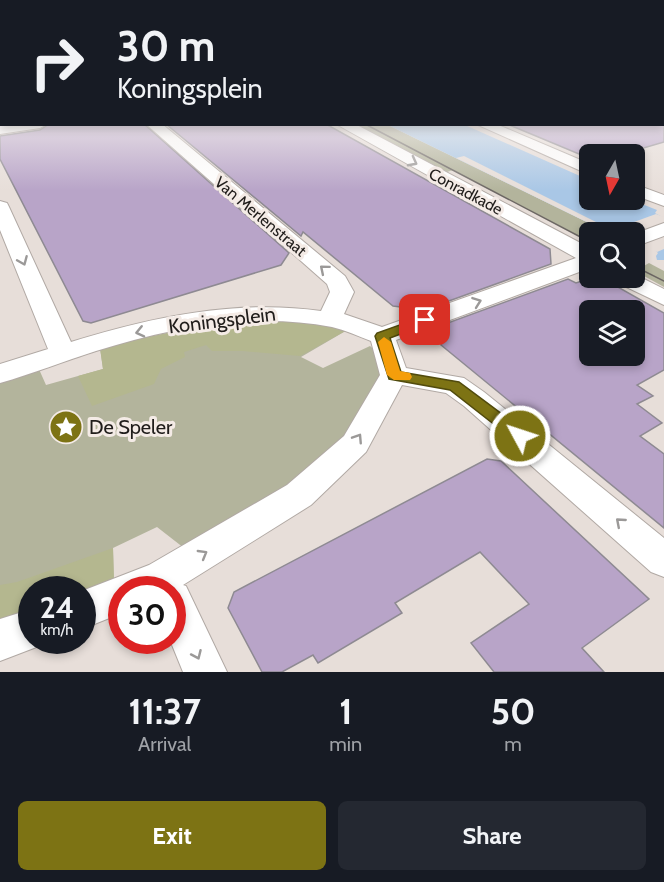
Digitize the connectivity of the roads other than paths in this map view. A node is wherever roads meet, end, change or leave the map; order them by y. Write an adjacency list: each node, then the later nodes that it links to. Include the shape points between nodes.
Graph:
1 (158, 128): 14 (street, Van Merlenstraat, one-way to 1, via 342,292 338,280)
2 (351, 128): 10 (street, Conradkade, one-way to 10)
3 (493, 128): 4 (street)
4 (579, 165)
5 (645, 193): 6 (street)
6 (664, 201)
7 (0, 207): 16 (street, one-way to 16)
8 (664, 229): 9 (street)
9 (645, 237)
10 (579, 252)
11 (579, 262): 15 (street, one-way to 11)
12 (645, 288): 13 (street)
13 (664, 298)
14 (330, 318): 15 (street, Koningsplein, via 360,325); 16 (street, Koningsplein, one-way to 16, via 278,312 214,318 143,330)
15 (382, 336): 18 (street)
16 (62, 352): 17 (street, Koningsplein)
17 (0, 374)
18 (394, 375): 19 (street, one-way to 18, via 454,385); 20 (street, one-way to 18, via 299,495 355,444)
19 (664, 560)
20 (178, 576)
21 (18, 634): 23 (street)
22 (186, 638): 24 (street, one-way to 24)
23 (0, 640)
24 (205, 672)

